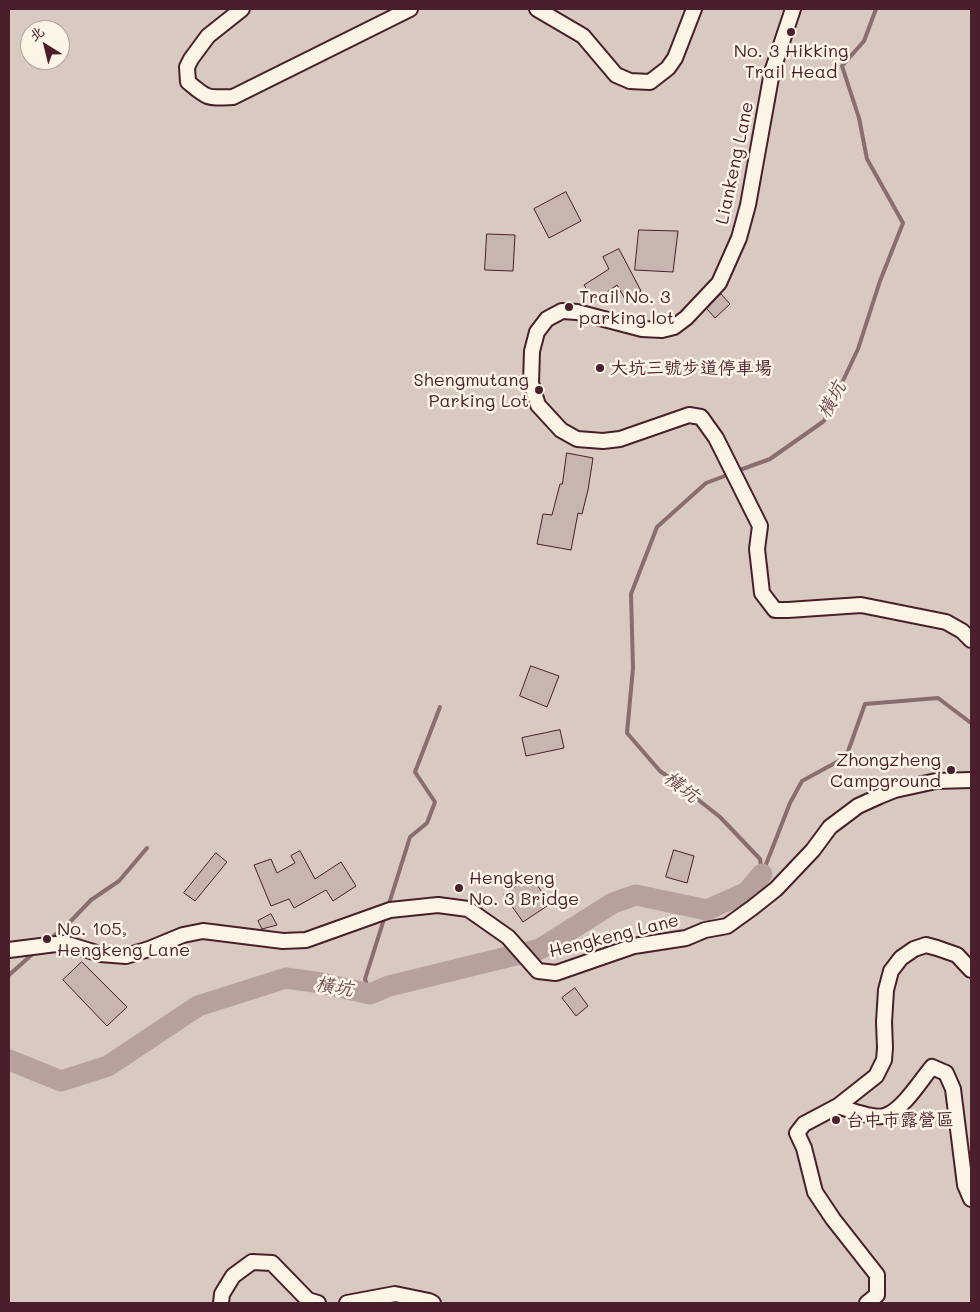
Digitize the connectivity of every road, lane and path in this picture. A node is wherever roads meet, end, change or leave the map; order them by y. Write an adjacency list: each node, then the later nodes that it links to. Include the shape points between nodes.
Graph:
1 (242, 9): 2 (street, via 208,36 187,67 188,82 209,98 232,97)
2 (410, 9)
3 (537, 9): 4 (street, via 583,36 616,75 630,81 650,82 675,58)
4 (694, 9)
5 (793, 9): 6 (street, Liankeng Lane, via 772,72 739,238 719,283 686,318 674,327 662,330 642,329 577,312 562,311 547,319 537,332 532,351 532,383 538,405 561,430 577,439 603,441 620,439 690,415 701,417 716,438 760,526 757,549 762,593 775,610 861,605 946,622)
6 (971, 640)
7 (971, 780): 8 (street, Hengkeng Lane, via 936,781 895,790 858,806 830,827 776,889 727,926 704,930 686,938 634,946 556,973 538,971 508,936 468,908 438,905 390,910 306,940 283,941 203,931 126,956 100,954 64,943)
8 (9, 950)
9 (971, 970): 10 (street, via 956,955 926,946 901,958 891,971 886,990 884,1060 876,1076)
10 (838, 1106): 11 (street, via 866,1115 886,1116 902,1104 932,1067 946,1072 953,1088 965,1185); 16 (street, via 804,1124 797,1133 816,1192 877,1275 877,1296)
11 (971, 1199)
12 (221, 1303): 13 (street, via 222,1294 233,1276 252,1262 272,1263 308,1300)
13 (318, 1303)
14 (347, 1303): 15 (street, via 395,1294)
15 (432, 1303)
16 (867, 1303)

